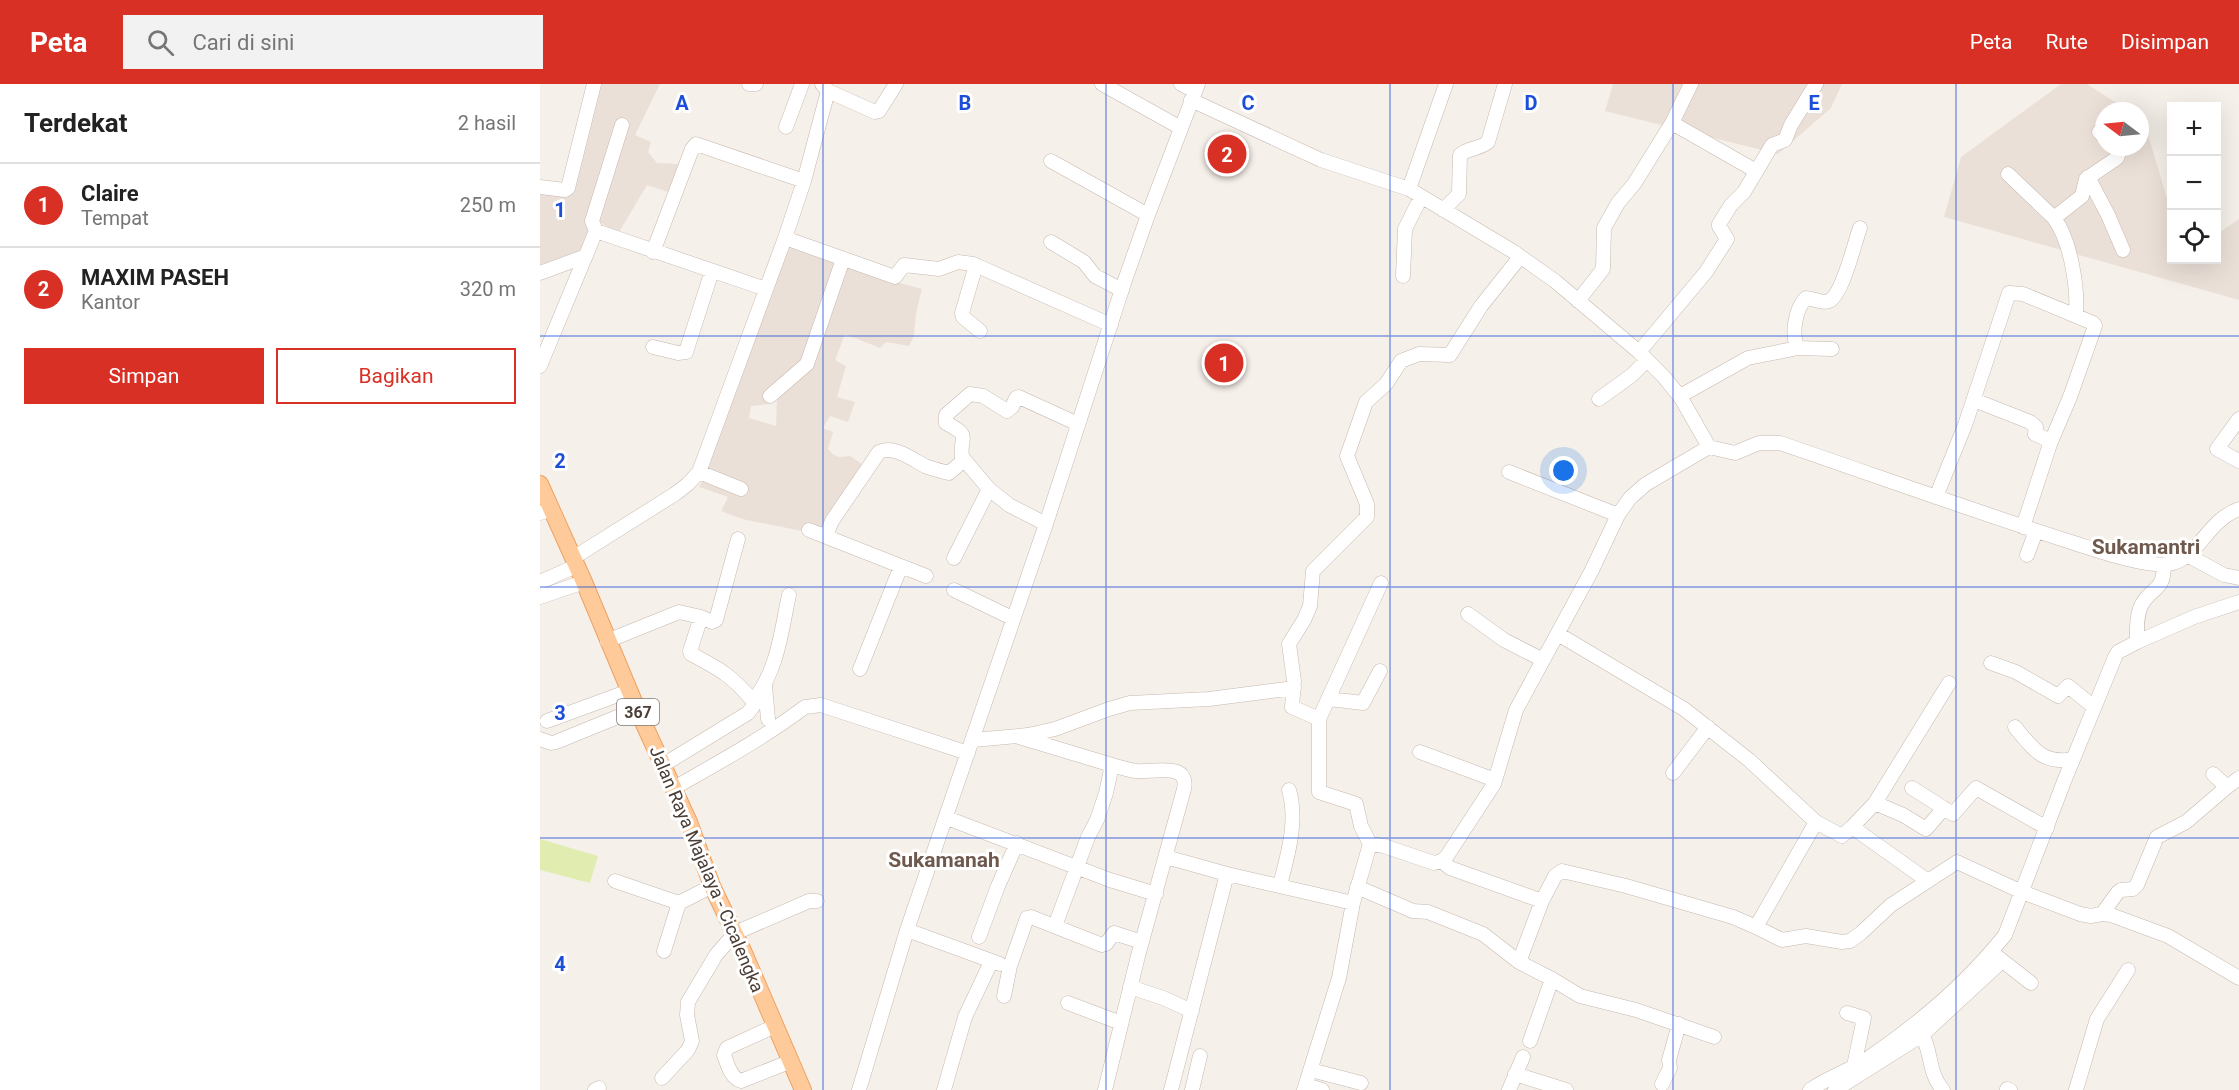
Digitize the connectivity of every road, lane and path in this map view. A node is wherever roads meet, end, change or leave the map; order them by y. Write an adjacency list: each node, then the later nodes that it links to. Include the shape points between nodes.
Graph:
1 (594, 84): 24 (street, via 568,188)
2 (749, 84): 3 (street)
3 (756, 84)
4 (802, 84): 16 (street)
5 (897, 84): 12 (street, via 875,112)
6 (1102, 84): 17 (street)
7 (1181, 84): 13 (street)
8 (1446, 84): 25 (street)
9 (1505, 84): 26 (street, via 1488,142 1460,155 1459,194)
10 (1690, 84): 14 (street)
11 (1816, 84): 20 (street, via 1785,140 1772,145)
12 (825, 88): 23 (street)
13 (1195, 92): 17 (street); 25 (street, via 1321,160)
14 (1672, 123): 20 (street); 44 (street, via 1604,228 1603,269)
15 (622, 125): 30 (street, via 592,221)
16 (786, 127)
17 (1181, 128): 27 (street)
18 (2117, 156): 22 (street)
19 (1051, 161): 27 (street)
20 (1756, 171): 51 (street, via 1719,224 1727,239 1717,258)
21 (2008, 174): 28 (street)
22 (2088, 177): 28 (street, via 2082,196); 33 (street)
23 (804, 180): 31 (street); 34 (street, via 696,144)
24 (540, 187)
25 (1415, 193): 26 (street); 41 (street, via 1406,229)
26 (1443, 210): 36 (street)
27 (1148, 215): 43 (street)
28 (2054, 218): 45 (street, via 2067,246 2075,281)
29 (1860, 228): 49 (street, via 1841,284 1830,300 1806,298 1800,306 1794,338)
30 (596, 231): 34 (street); 35 (street)
31 (785, 238): 37 (street); 42 (street)
32 (1051, 242): 43 (street, via 1084,262 1095,276)
33 (2123, 250)
34 (653, 252): 39 (street)
35 (586, 256): 40 (street); 52 (street)
36 (1520, 257): 44 (street); 103 (street, via 1481,306 1450,355 1408,358 1396,366 1386,384 1366,402 1348,450 1368,514 1363,524 1313,571 1310,606 1289,644)
37 (843, 259): 38 (street, via 895,277 904,266 939,269 958,262); 53 (street, via 807,364)
38 (976, 265): 46 (street); 47 (street, via 962,313)
39 (712, 271): 42 (street); 48 (street, via 686,352)
40 (540, 273)
41 (1403, 276)
42 (766, 289): 63 (street)
43 (1122, 290): 46 (street)
44 (1578, 301): 51 (street)
45 (2076, 316): 55 (street, via 2023,294 2009,293); 59 (street, via 2095,326)
46 (1111, 325): 58 (street)
47 (980, 331)
48 (653, 347)
49 (1798, 348): 50 (street); 56 (street, via 1748,358)
50 (1832, 349)
51 (1643, 356): 54 (street, via 1632,375); 56 (street)
52 (540, 366)
53 (770, 396)
54 (1599, 399)
55 (1974, 400): 59 (street, via 2030,422 2036,427 2035,435); 68 (street)
56 (1683, 402): 60 (street)
57 (2239, 419): 62 (street, via 2217,449)
58 (1078, 424): 61 (street, via 1019,397 1007,411 983,396 970,394 945,419 963,435); 72 (street)
59 (2051, 441): 73 (street)
60 (1709, 447): 68 (street, via 1735,453 1759,443 1780,443); 71 (street, via 1647,484)
61 (964, 460): 67 (street); 75 (street, via 949,473 888,449 879,452)
62 (2239, 461)
63 (699, 472): 66 (street); 80 (street, via 675,494)
64 (1509, 472): 71 (street)
65 (540, 484): 70 (main road, Jalan Raya Majalaya - Cicalengka / 367)
66 (741, 489)
67 (989, 489): 72 (street, via 1009,505); 79 (street)
68 (1936, 497): 73 (street)
69 (2239, 509): 78 (street, via 2221,518)
70 (546, 511): 80 (main road, Jalan Raya Majalaya - Cicalengka / 367)
71 (1618, 515): 95 (street)
72 (1046, 524): 94 (street)
73 (2029, 529): 77 (street); 81 (street)
74 (808, 530): 75 (street)
75 (826, 536): 82 (street)
76 (738, 539): 93 (street, via 716,620)
77 (2027, 555)
78 (2187, 555): 81 (street); 84 (street, via 2224,575)
79 (954, 558)
80 (575, 562): 85 (street); 86 (main road, Jalan Raya Majalaya - Cicalengka / 367)
81 (2163, 565): 97 (street, via 2165,576 2161,584 2141,607)
82 (901, 566): 83 (street); 100 (street)
83 (926, 576)
84 (2239, 578)
85 (540, 582)
86 (584, 582): 90 (street); 96 (main road, Jalan Raya Majalaya - Cicalengka / 367)
87 (1382, 583): 105 (street)
88 (954, 590): 94 (street)
89 (789, 595): 108 (street)
90 (540, 597)
91 (2239, 602): 97 (street)
92 (1468, 614): 98 (street, via 1504,640)
93 (701, 617): 96 (street, via 679,612); 108 (street, via 690,653 736,680)
94 (1012, 618): 115 (street)
95 (1558, 634): 98 (street); 111 (street)
96 (607, 641): 104 (main road, Jalan Raya Majalaya - Cicalengka / 367)
97 (2137, 642): 106 (street, via 2118,652)
98 (1544, 660): 123 (street, via 1516,710)
99 (1991, 663): 106 (street, via 2033,680 2058,696 2068,686)
100 (860, 669)
101 (1380, 671): 105 (street, via 1363,703)
102 (1949, 683): 128 (street)
103 (1294, 688): 109 (street, via 1292,709); 113 (street, via 1209,699 1130,703 1055,729)
104 (629, 691): 107 (main road, Jalan Raya Majalaya - Cicalengka / 367); 110 (street)
105 (1329, 699): 109 (street)
106 (2094, 707): 117 (street)
107 (637, 710): 114 (street, via 556,742); 118 (main road, Jalan Raya Majalaya - Cicalengka / 367)
108 (763, 713): 115 (street, via 820,705); 118 (street, via 748,713); 125 (street, via 718,765)
109 (1319, 719): 135 (street, via 1319,792 1356,804)
110 (547, 721)
111 (1708, 727): 120 (street); 131 (street)
112 (2015, 727): 117 (street, via 2028,745 2050,760)
113 (1018, 737): 115 (street); 119 (street)
114 (540, 740)
115 (971, 747): 130 (street)
116 (1420, 752): 123 (street)
117 (2073, 759): 133 (street)
118 (663, 765): 125 (main road, Jalan Raya Majalaya - Cicalengka / 367)
119 (1112, 765): 136 (street, via 1139,771 1170,771 1185,779); 138 (street, via 1097,820)
120 (1673, 772)
121 (2213, 774): 124 (street)
122 (2239, 778): 124 (street)
123 (1495, 780): 137 (street)
124 (2227, 787): 151 (street, via 2186,822 2157,837 2137,885 2118,892)
125 (674, 788): 143 (main road, Jalan Raya Majalaya - Cicalengka / 367)
126 (1912, 788): 129 (street)
127 (1289, 790): 142 (street, via 1293,833)
128 (1875, 803): 129 (street, via 1926,829); 132 (street)
129 (1944, 808): 133 (street, via 1955,813 1976,788)
130 (947, 818): 134 (street); 154 (street)
131 (1816, 822): 132 (street, via 1842,836); 153 (street)
132 (1852, 827): 141 (street)
133 (2047, 828): 145 (street)
134 (1017, 843): 138 (street); 155 (street)
135 (1370, 844): 137 (street, via 1434,863); 144 (street)
136 (1166, 857): 139 (street); 146 (street)
137 (1442, 861): 147 (street, via 1450,868)
138 (1076, 867): 146 (street); 152 (street)
139 (1227, 874): 142 (street); 170 (street)
140 (615, 881): 149 (street)
141 (1928, 881): 145 (street, via 1958,862); 153 (street, via 1846,942 1806,936 1782,940)
142 (1280, 885): 150 (street)
143 (712, 886): 149 (street); 156 (main road, Jalan Raya Majalaya - Cicalengka / 367)
144 (1357, 887): 150 (street); 161 (street, via 1483,934)
145 (2022, 892): 151 (street, via 2086,916); 159 (street)
146 (1156, 894): 157 (street)
147 (1542, 900): 153 (street, via 1562,871 1626,886); 161 (street)
148 (817, 901): 156 (street, via 809,901)
149 (679, 903): 158 (street)
150 (1353, 903): 182 (street, via 1343,963)
151 (2102, 914): 165 (street, via 2168,936)
152 (1054, 926): 157 (street, via 1102,945 1114,933); 162 (street, via 1027,918)
153 (1756, 927)
154 (908, 930): 160 (street); 190 (street)
155 (979, 937)
156 (739, 942): 174 (main road, Jalan Raya Majalaya - Cicalengka / 367); 184 (street, via 712,962 688,1002 692,1041)
157 (1142, 942): 167 (street)
158 (664, 951)
159 (1997, 956): 166 (street); 175 (street, via 1937,1004)
160 (991, 962): 162 (street); 191 (street, via 965,1017)
161 (1519, 962): 164 (street)
162 (1010, 966): 168 (street)
163 (2128, 970): 200 (street, via 2097,1020)
164 (1552, 978): 173 (street, via 1580,996); 177 (street)
165 (2239, 978)
166 (2031, 983)
167 (1130, 987): 170 (street); 172 (street)
168 (1004, 996)
169 (1068, 1003): 172 (street)
170 (1192, 1011): 193 (street)
171 (1847, 1013): 181 (street, via 1864,1018)
172 (1121, 1023): 192 (street)
173 (1679, 1024): 176 (street); 186 (street, via 1668,1062 1670,1068)
174 (775, 1026): 180 (main road, Jalan Raya Majalaya - Cicalengka / 367); 180 (street, via 725,1050 724,1055 738,1080)
175 (1918, 1029): 181 (street); 187 (street); 199 (street, via 1928,1046 1934,1078)
176 (1714, 1036)
177 (1530, 1041)
178 (1200, 1056): 194 (street)
179 (1523, 1057): 183 (street)
180 (789, 1062): 189 (main road, Jalan Raya Majalaya - Cicalengka / 367)
181 (1854, 1066): 187 (street)
182 (1311, 1070): 185 (street); 188 (street)
183 (1515, 1074): 196 (street); 197 (street)
184 (662, 1078)
185 (1361, 1083)
186 (1662, 1084)
187 (1828, 1086): 198 (street)
188 (1305, 1087): 195 (street)
189 (803, 1090)
190 (858, 1090)
191 (944, 1090)
192 (1105, 1090)
193 (1171, 1090)
194 (1192, 1090)
195 (1322, 1090)
196 (1509, 1090)
197 (1566, 1090)
198 (1810, 1090)
199 (1943, 1090)
200 (2076, 1090)

